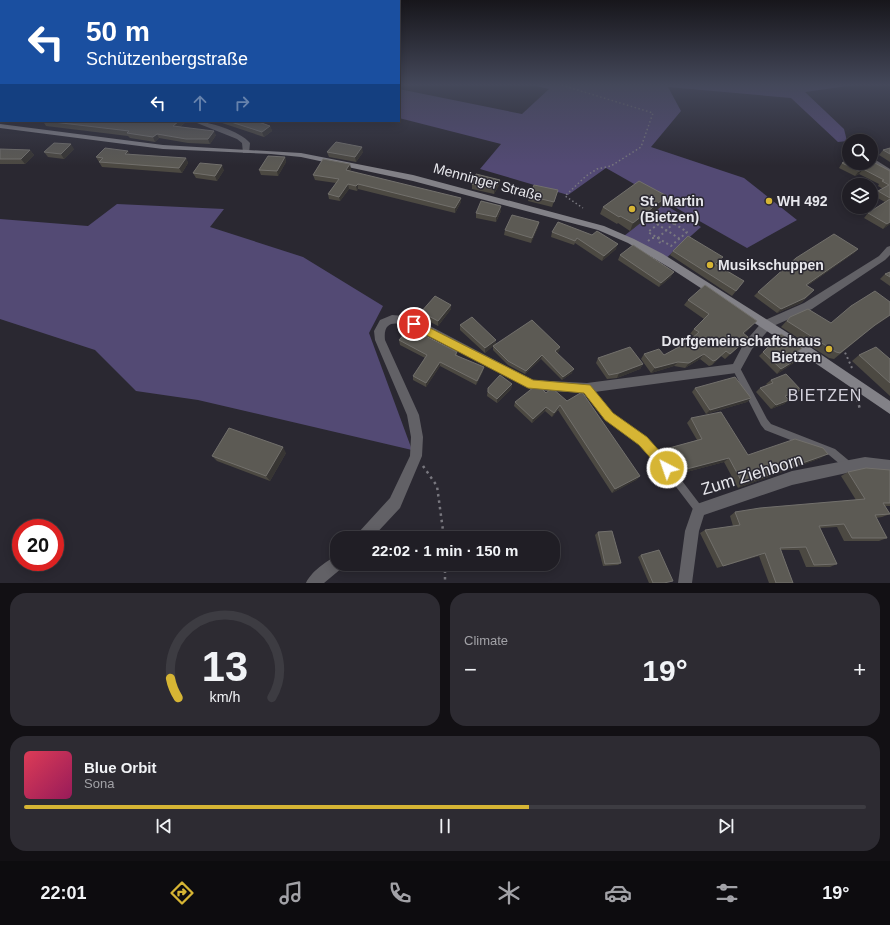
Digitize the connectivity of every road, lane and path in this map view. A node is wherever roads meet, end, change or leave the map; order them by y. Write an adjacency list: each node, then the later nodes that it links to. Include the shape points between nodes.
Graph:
1 (647, 111): 7 (path, via 653,113 641,147 611,166 597,169 586,176 565,196)
2 (199, 122): 4 (street, via 240,137 246,143)
3 (0, 126): 4 (street, Menninger Straße, via 163,147)
4 (246, 150): 14 (street, Menninger Straße, via 301,155 361,166 601,228 642,246)
5 (878, 163): 6 (lane)
6 (890, 171)
7 (584, 208)
8 (674, 223): 9 (path, via 666,218); 10 (path); 12 (path, via 687,232)
9 (657, 224): 10 (path); 11 (path, via 648,232)
10 (666, 230): 11 (path); 12 (path)
11 (658, 238): 12 (path, via 671,246)
12 (680, 239)
13 (890, 249): 14 (street, via 882,258 808,306)
14 (767, 324): 16 (street, via 748,346); 17 (street, Menninger Straße)
15 (841, 345): 17 (path, via 854,371)
16 (736, 368): 18 (street); 22 (lane, via 768,427 832,452)
17 (852, 382): 19 (street, Menninger Straße)
18 (587, 388): 20 (street, via 532,385 424,328 404,320 392,319 379,331 380,340 413,414 417,437); 23 (lane, via 609,416 643,441)
19 (890, 408)
20 (416, 456): 24 (street, via 394,503); 25 (path, via 437,486)
21 (890, 466): 22 (street, Zum Ziehborn, via 864,463)
22 (850, 467): 23 (street, Zum Ziehborn, via 792,478)
23 (699, 510): 30 (street, Zum Ziehborn, via 692,531)
24 (369, 531)
25 (443, 531)
26 (330, 569): 28 (street)
27 (445, 571): 29 (path)
28 (313, 583)
29 (445, 583)
30 (685, 583)

